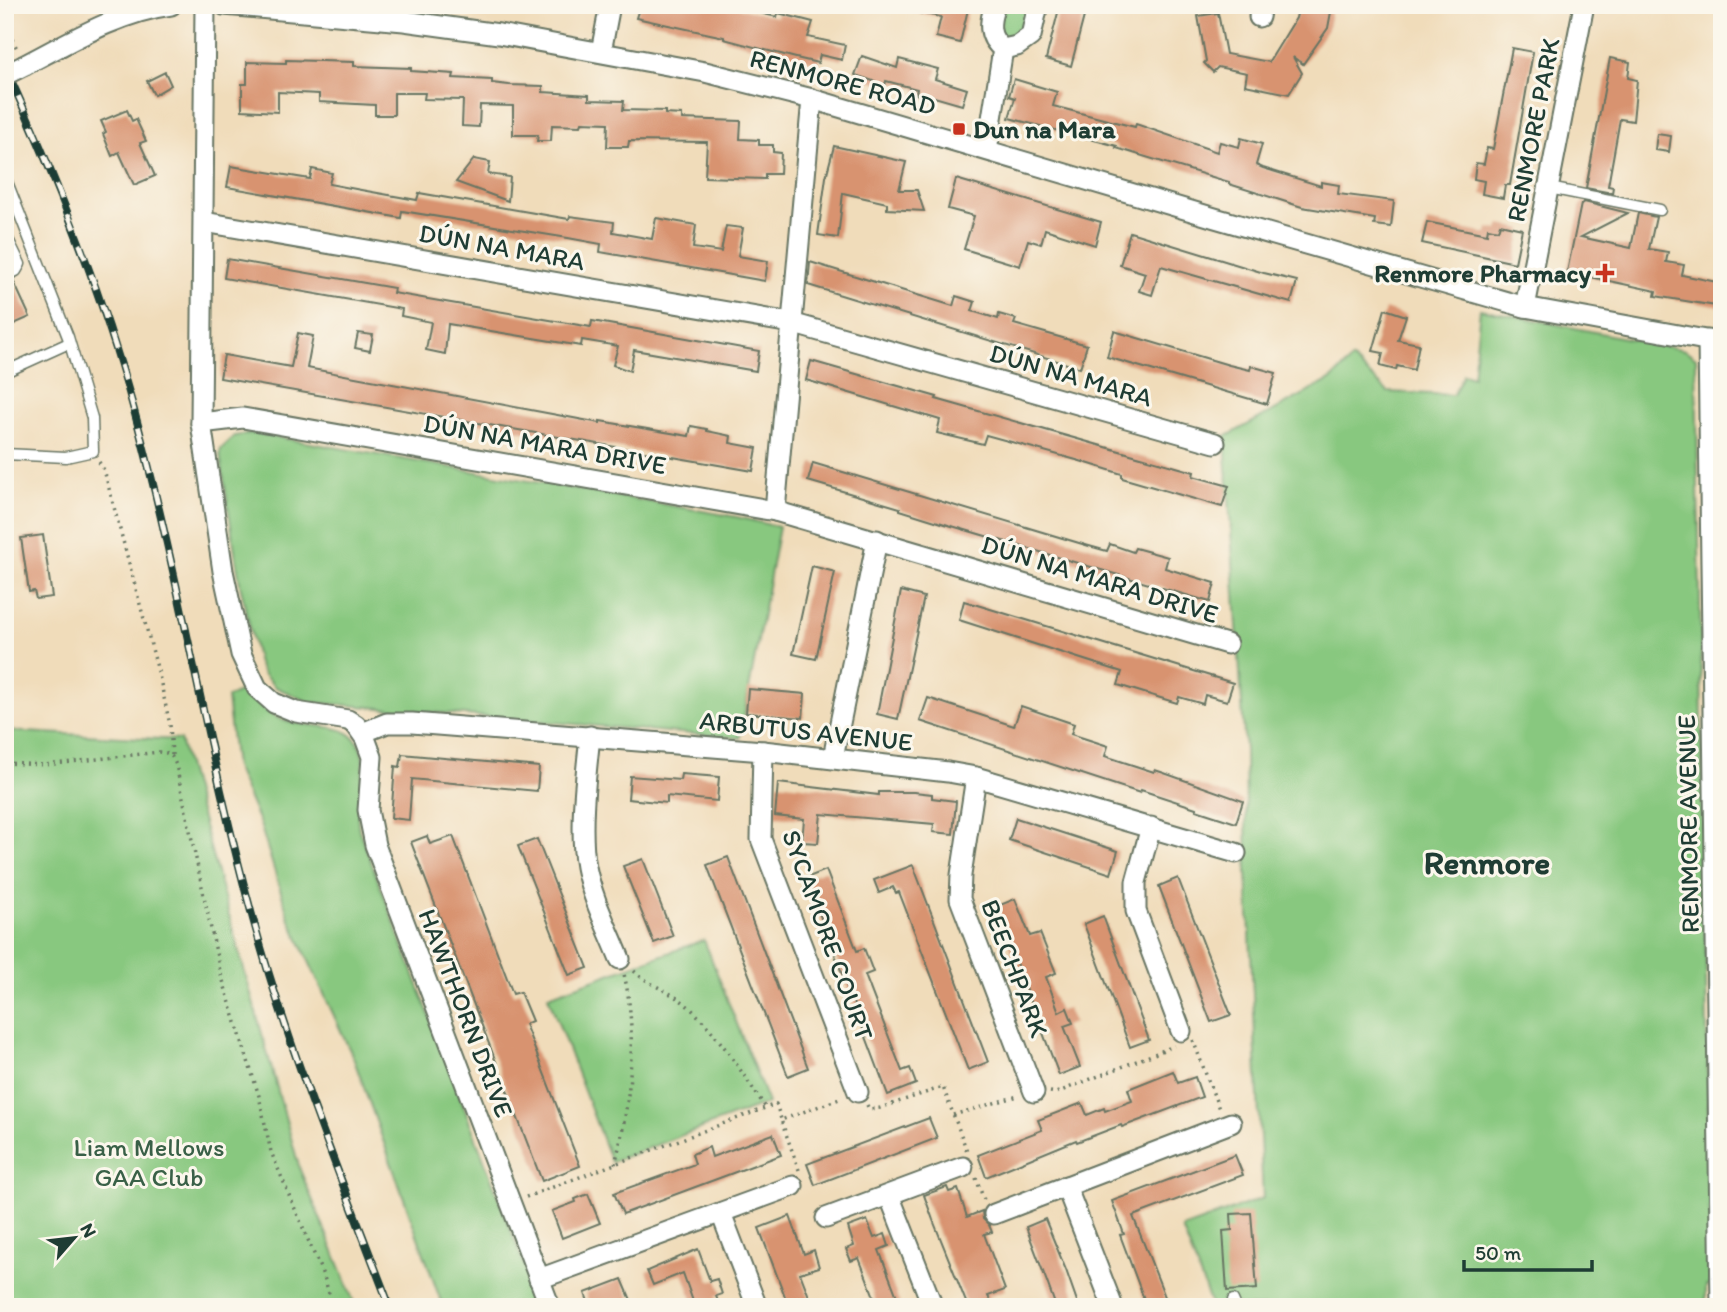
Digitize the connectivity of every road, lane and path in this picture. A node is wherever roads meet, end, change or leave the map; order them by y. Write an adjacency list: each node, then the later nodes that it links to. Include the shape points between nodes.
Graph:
1 (171, 5): 11 (street, via 110,23)
2 (205, 5): 18 (street)
3 (224, 5): 10 (street, RENMORE ROAD, via 404,21)
4 (610, 5): 10 (street)
5 (995, 5): 9 (street, via 990,33)
6 (1038, 5): 9 (street, via 1031,36)
7 (1584, 5): 16 (street, RENMORE PARK)
8 (5, 27): 11 (path)
9 (1003, 49): 14 (street)
10 (601, 52): 13 (street, RENMORE ROAD)
11 (26, 64): 12 (street, bridge)
12 (5, 75)
13 (812, 99): 14 (street, RENMORE ROAD); 22 (street)
14 (987, 150): 21 (street, RENMORE ROAD)
15 (5, 177): 24 (lane)
16 (1549, 188): 17 (lane); 21 (street, RENMORE PARK)
17 (1660, 210)
18 (204, 222): 22 (street, DÚN NA MARA); 26 (street)
19 (5, 233): 20 (lane, via 20,264)
20 (5, 276)
21 (1525, 307): 23 (street, RENMORE ROAD)
22 (791, 323): 27 (street, DÚN NA MARA); 30 (street)
23 (1715, 341): 32 (street, RENMORE AVENUE)
24 (69, 343): 25 (lane); 28 (lane, via 92,418)
25 (5, 372)
26 (201, 423): 30 (street, DÚN NA MARA DRIVE, via 243,418); 34 (street, via 223,570 250,678 280,706 348,720)
27 (1215, 443)
28 (93, 451): 29 (lane, via 66,457); 37 (path, via 104,470 159,675)
29 (5, 454)
30 (775, 511): 31 (street, DÚN NA MARA DRIVE)
31 (877, 540): 33 (street, DÚN NA MARA DRIVE); 38 (street)
32 (1717, 640): 43 (street, RENMORE AVENUE)
33 (1227, 644)
34 (362, 733): 35 (street, ARBUTUS AVENUE, via 399,722); 58 (street, HAWTHORN DRIVE, via 372,757 368,810 375,845)
35 (590, 736): 36 (street, ARBUTUS AVENUE); 44 (street, via 584,857)
36 (763, 751): 38 (street, ARBUTUS AVENUE); 47 (street, SYCAMORE COURT, via 761,839)
37 (172, 757): 39 (path, via 159,752 45,765); 63 (path, via 220,971 259,1096 271,1152)
38 (833, 758): 40 (street, ARBUTUS AVENUE)
39 (5, 763)
40 (976, 777): 41 (street, ARBUTUS AVENUE); 48 (street, BEECHPARK, via 960,899)
41 (1151, 827): 42 (street, ARBUTUS AVENUE); 45 (street, via 1136,882 1136,911)
42 (1236, 853)
43 (1719, 954): 46 (street, RENMORE AVENUE)
44 (620, 959): 49 (path, via 643,980 687,1004 723,1044); 53 (path, via 631,1002 630,1070)
45 (1181, 1031)
46 (1720, 1078): 68 (street, RENMORE AVENUE)
47 (858, 1092): 50 (path, via 869,1109 943,1087); 51 (path)
48 (1034, 1092): 50 (path); 52 (path, via 1056,1093 1193,1039)
49 (766, 1108): 51 (path, via 776,1104); 53 (path)
50 (953, 1115): 54 (path)
51 (781, 1120): 55 (path)
52 (1228, 1124): 56 (street)
53 (615, 1164): 58 (path)
54 (968, 1164): 57 (street); 60 (path)
55 (797, 1182): 59 (street)
56 (1066, 1186): 60 (street); 67 (street)
57 (889, 1195): 61 (street); 66 (street)
58 (510, 1202): 62 (street, HAWTHORN DRIVE)
59 (721, 1213): 62 (street); 65 (street)
60 (994, 1214)
61 (829, 1225)
62 (539, 1279): 64 (street, HAWTHORN DRIVE)
63 (333, 1307)
64 (550, 1307)
65 (757, 1307)
66 (933, 1307)
67 (1113, 1307)
68 (1721, 1307)

